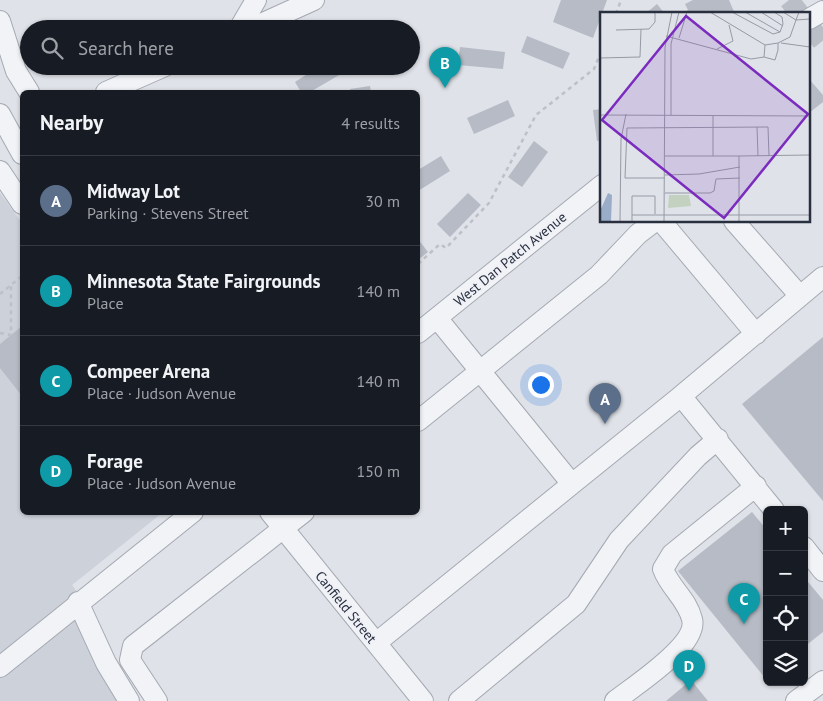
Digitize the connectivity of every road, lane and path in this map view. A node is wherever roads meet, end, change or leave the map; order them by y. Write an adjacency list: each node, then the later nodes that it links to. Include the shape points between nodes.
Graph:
1 (256, 0): 9 (street)
2 (314, 0): 10 (street)
3 (621, 0): 6 (path)
4 (815, 0): 7 (street)
5 (823, 11): 8 (street)
6 (617, 12)
7 (810, 12)
8 (810, 18)
9 (244, 20)
10 (270, 20)
11 (0, 21): 14 (street, via 16,71)
12 (600, 54): 25 (path, via 594,69 536,115 489,203 446,248 440,244)
13 (145, 75): 15 (street)
14 (28, 90)
15 (111, 90)
16 (0, 114): 17 (street)
17 (11, 134): 18 (street)
18 (20, 150)
19 (0, 171): 21 (street)
20 (600, 187): 31 (street, West Dan Patch Avenue)
21 (20, 201)
22 (654, 222): 35 (street, via 599,275)
23 (662, 222): 34 (street)
24 (735, 222): 30 (street)
25 (420, 262)
26 (20, 278): 28 (path)
27 (823, 278): 30 (street)
28 (11, 286): 29 (path); 33 (path, via 12,335)
29 (0, 294)
30 (800, 296): 34 (street)
31 (437, 318): 32 (street, West Dan Patch Avenue); 35 (street)
32 (420, 331)
33 (0, 333)
34 (756, 334): 36 (street)
35 (480, 371): 37 (street); 39 (street)
36 (681, 396): 38 (street); 39 (street)
37 (420, 420)
38 (718, 439): 40 (street); 55 (street, via 619,540 576,604)
39 (572, 484): 49 (street)
40 (756, 486): 41 (street); 56 (street, via 672,554 663,569 668,583 684,601 692,620 691,633 682,647)
41 (771, 506)
42 (189, 515): 48 (street)
43 (272, 515): 45 (street, Canfield Street)
44 (300, 515): 45 (street)
45 (283, 529): 49 (street, Canfield Street); 53 (street, via 133,646 130,660)
46 (807, 551): 47 (street)
47 (823, 570)
48 (78, 602): 50 (street); 52 (street, via 106,663)
49 (376, 643): 54 (street, Canfield Street)
50 (0, 667)
51 (823, 682): 57 (street)
52 (129, 701)
53 (157, 701)
54 (423, 701)
55 (459, 701)
56 (615, 701)
57 (796, 701)

